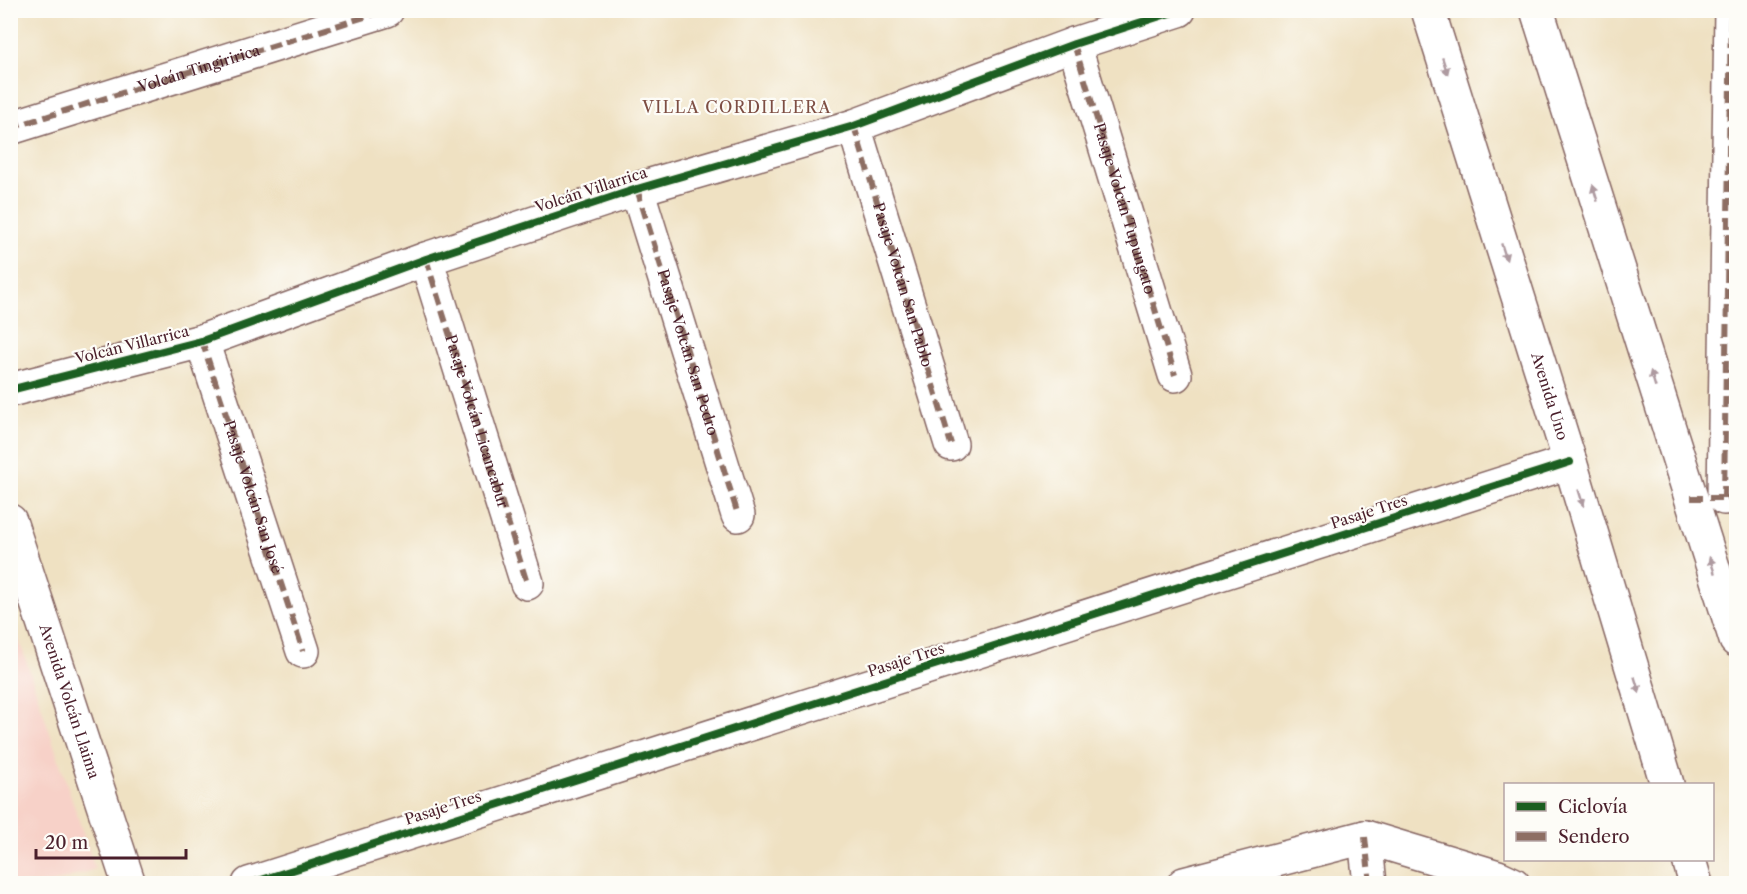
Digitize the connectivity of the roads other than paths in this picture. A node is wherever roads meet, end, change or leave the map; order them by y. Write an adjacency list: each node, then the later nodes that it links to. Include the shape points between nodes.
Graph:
1 (387, 10): 8 (street, Volcán Tingiririca)
2 (1179, 10): 6 (street, Volcán Villarrica)
3 (1428, 10): 15 (street, Avenida Uno, one-way to 15)
4 (1537, 10): 16 (street, one-way to 4)
5 (1731, 10): 17 (street)
6 (1074, 44): 7 (street, Volcán Villarrica); 12 (street, Pasaje Volcán Tupungato)
7 (854, 126): 9 (street, Volcán Villarrica); 14 (street, Pasaje Volcán San Pablo)
8 (10, 128)
9 (637, 189): 10 (street, Volcán Villarrica); 18 (street, Pasaje Volcán San Pedro)
10 (426, 259): 11 (street, Volcán Villarrica); 20 (street, Pasaje Volcán Licancabur)
11 (202, 341): 13 (street, Volcán Villarrica); 22 (street, Pasaje Volcán San José)
12 (1175, 375)
13 (10, 390)
14 (951, 444)
15 (1570, 462): 23 (street, Avenida Uno, one-way to 23); 27 (street, Pasaje Tres)
16 (1691, 498): 17 (street); 21 (street, one-way to 16)
17 (1730, 498)
18 (738, 515)
19 (10, 521): 26 (street, Avenida Volcán Llaima)
20 (527, 583)
21 (1737, 640)
22 (303, 651)
23 (1667, 783)
24 (1365, 837): 28 (street); 29 (street); 30 (street)
25 (1689, 861): 31 (street)
26 (129, 884)
27 (249, 884)
28 (1184, 884)
29 (1370, 884)
30 (1513, 884)
31 (1696, 884)

